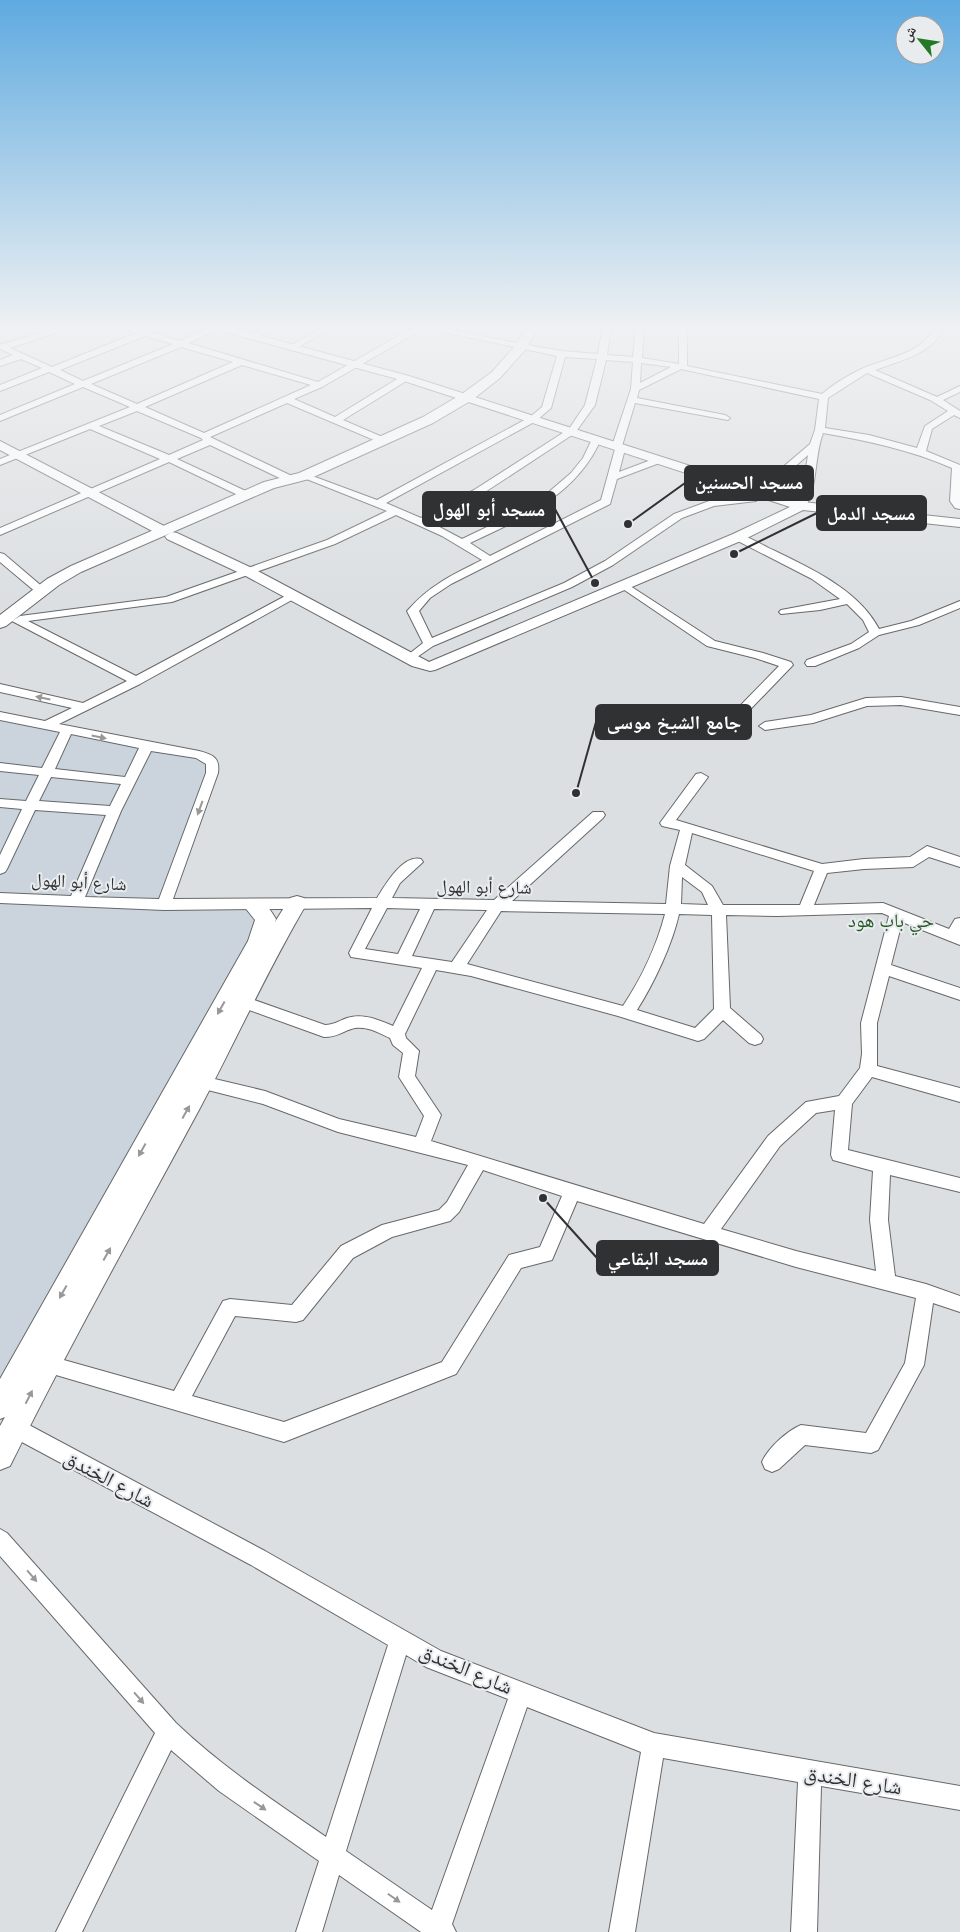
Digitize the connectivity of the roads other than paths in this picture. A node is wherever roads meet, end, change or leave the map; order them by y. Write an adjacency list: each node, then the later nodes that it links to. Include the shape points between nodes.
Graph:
1 (118, 415): 17 (street)
2 (152, 415): 20 (street)
3 (257, 415): 20 (street)
4 (324, 415): 16 (street)
5 (344, 415): 16 (street)
6 (436, 415): 22 (main road)
7 (521, 415): 15 (street)
8 (538, 415): 15 (street)
9 (583, 415): 19 (street)
10 (627, 415): 25 (street)
11 (710, 415): 14 (street)
12 (822, 415): 18 (street)
13 (953, 415): 26 (street, via 928,428)
14 (725, 418)
15 (533, 419): 19 (street); 36 (street)
16 (336, 420): 22 (street)
17 (90, 426): 27 (street); 28 (street)
18 (820, 430): 24 (street); 26 (street, via 849,433)
19 (572, 432): 21 (street); 40 (street, via 478,492)
20 (207, 439): 28 (street); 32 (street)
21 (596, 439): 25 (street); 45 (street, via 586,460 555,494)
22 (384, 440): 32 (main road)
23 (0, 445): 27 (street)
24 (814, 445): 33 (street); 37 (street, via 808,488)
25 (617, 446): 29 (street); 31 (street, via 620,449)
26 (921, 453): 38 (street, via 957,467 955,501)
27 (19, 455): 30 (street); 34 (street)
28 (169, 459): 34 (street); 35 (street)
29 (659, 460): 31 (street); 33 (street)
30 (0, 462)
31 (614, 477): 47 (street, via 606,502)
32 (293, 479): 35 (main road); 36 (street); 43 (main road, via 277,490)
33 (762, 493): 37 (street); 59 (street, via 752,499 712,502 678,516 608,563 568,585)
34 (91, 494): 42 (street); 43 (street)
35 (246, 495): 43 (main road)
36 (377, 504): 39 (street)
37 (801, 506): 41 (street); 44 (street)
38 (959, 506): 41 (street, via 954,513)
39 (396, 511): 40 (street); 48 (street, via 331,542)
40 (424, 521): 45 (street)
41 (957, 523)
42 (0, 532)
43 (166, 533): 48 (street); 50 (main road, via 76,568); 55 (main road, via 74,579)
44 (738, 537): 49 (street); 52 (street, via 819,578)
45 (463, 542): 47 (street)
46 (0, 556): 50 (street)
47 (490, 561): 59 (street, via 447,582 426,596 413,611)
48 (249, 572): 51 (street); 55 (street, via 168,600)
49 (624, 585): 60 (street, via 430,667); 67 (street, via 711,644 787,665)
50 (41, 591): 56 (main road)
51 (293, 596): 60 (street); 62 (street)
52 (849, 600): 54 (street); 58 (street, via 873,625)
53 (960, 604): 58 (street, via 915,623)
54 (785, 612)
55 (19, 620): 57 (main road); 62 (street)
56 (0, 623)
57 (0, 632)
58 (875, 633): 61 (street, via 855,646)
59 (429, 644): 60 (street)
60 (410, 658)
61 (811, 664)
62 (136, 681): 64 (street)
63 (0, 688): 64 (street, one-way to 63)
64 (86, 707): 68 (street)
65 (960, 711): 69 (street, via 901,701 866,702 813,719)
66 (0, 716): 68 (street)
67 (737, 716)
68 (45, 726): 70 (street)
69 (765, 726)
70 (67, 730): 71 (street, one-way to 71); 73 (street)
71 (147, 746): 75 (street); 91 (street, one-way to 91, via 199,755 213,762 214,767)
72 (0, 767): 73 (street)
73 (45, 772): 75 (street); 77 (street)
74 (702, 777): 80 (street, via 667,823)
75 (128, 781): 78 (street)
76 (0, 804): 77 (street)
77 (30, 805): 78 (street); 84 (street)
78 (114, 811): 87 (street)
79 (598, 815): 93 (street)
80 (687, 827): 83 (street); 85 (street)
81 (416, 862): 89 (street, via 394,880)
82 (960, 862): 85 (street, via 927,851 913,862)
83 (678, 866): 94 (street); 95 (street, via 707,889)
84 (0, 869)
85 (822, 869): 96 (street)
86 (0, 898): 87 (street, شارع أبو الهول)
87 (76, 901): 91 (street, شارع أبو الهول)
88 (297, 903): 89 (street, شارع أبو الهول); 92 (street, شارع أبو الهول); 105 (main road)
89 (382, 903): 90 (street, شارع أبو الهول); 100 (street, via 356,952)
90 (429, 904): 93 (street, شارع أبو الهول); 100 (street)
91 (164, 905): 92 (street, شارع أبو الهول)
92 (253, 905): 125 (main road, one-way to 125, via 266,920 258,941)
93 (497, 906): 94 (street, شارع أبو الهول); 102 (street)
94 (673, 910): 95 (street, شارع أبو الهول); 107 (street, via 641,991)
95 (719, 910): 96 (street, شارع أبو الهول); 106 (street)
96 (805, 910): 97 (street, شارع أبو الهول, via 883,908)
97 (897, 914): 99 (street, شارع أبو الهول); 103 (street)
98 (960, 924): 99 (street)
99 (956, 938)
100 (403, 960): 101 (street)
101 (432, 964): 102 (street); 108 (street)
102 (456, 968): 107 (street)
103 (883, 968): 104 (street); 110 (street, via 869,1023)
104 (960, 994)
105 (242, 1002): 108 (street, via 324,1031 338,1031 351,1022 366,1023); 111 (main road)
106 (722, 1011): 107 (street, via 698,1034); 109 (street)
107 (627, 1012)
108 (397, 1034): 114 (street, via 399,1041 411,1051 407,1077 433,1115)
109 (755, 1040)
110 (868, 1070): 112 (street); 113 (street)
111 (202, 1082): 114 (street, via 265,1098 338,1125); 123 (main road, one-way to 111)
112 (960, 1095)
113 (844, 1102): 116 (street, via 839,1155); 119 (street, via 812,1107 774,1141)
114 (421, 1145): 115 (street)
115 (479, 1161): 118 (street); 124 (street, via 453,1207 444,1216 388,1230 347,1252 296,1314 230,1307)
116 (882, 1165): 117 (street); 120 (street, via 879,1220)
117 (960, 1185)
118 (572, 1192): 119 (street); 124 (street, via 546,1254 515,1261 449,1368 284,1432)
119 (708, 1232): 120 (street, via 796,1259)
120 (886, 1281): 121 (street)
121 (926, 1292): 122 (street); 128 (street, via 914,1365 871,1443 801,1435)
122 (960, 1304)
123 (46, 1364): 124 (street); 126 (main road, one-way to 123)
124 (179, 1402)
125 (0, 1406)
126 (14, 1427): 127 (main road); 130 (street, شارع الخندق, via 258,1558)
127 (0, 1456)
128 (772, 1462)
129 (0, 1540): 132 (street, one-way to 132)
130 (400, 1640): 131 (street, شارع الخندق, via 434,1659); 136 (street)
131 (522, 1693): 133 (street, شارع الخندق); 137 (street)
132 (168, 1731): 136 (street, one-way to 136, via 227,1783); 138 (street)
133 (654, 1745): 134 (street, شارع الخندق); 140 (street)
134 (810, 1773): 135 (street, شارع الخندق); 141 (street)
135 (960, 1798)
136 (332, 1854): 137 (street, one-way to 137); 139 (street)
137 (440, 1930)
138 (69, 1932)
139 (308, 1932)
140 (622, 1932)
141 (804, 1932)

